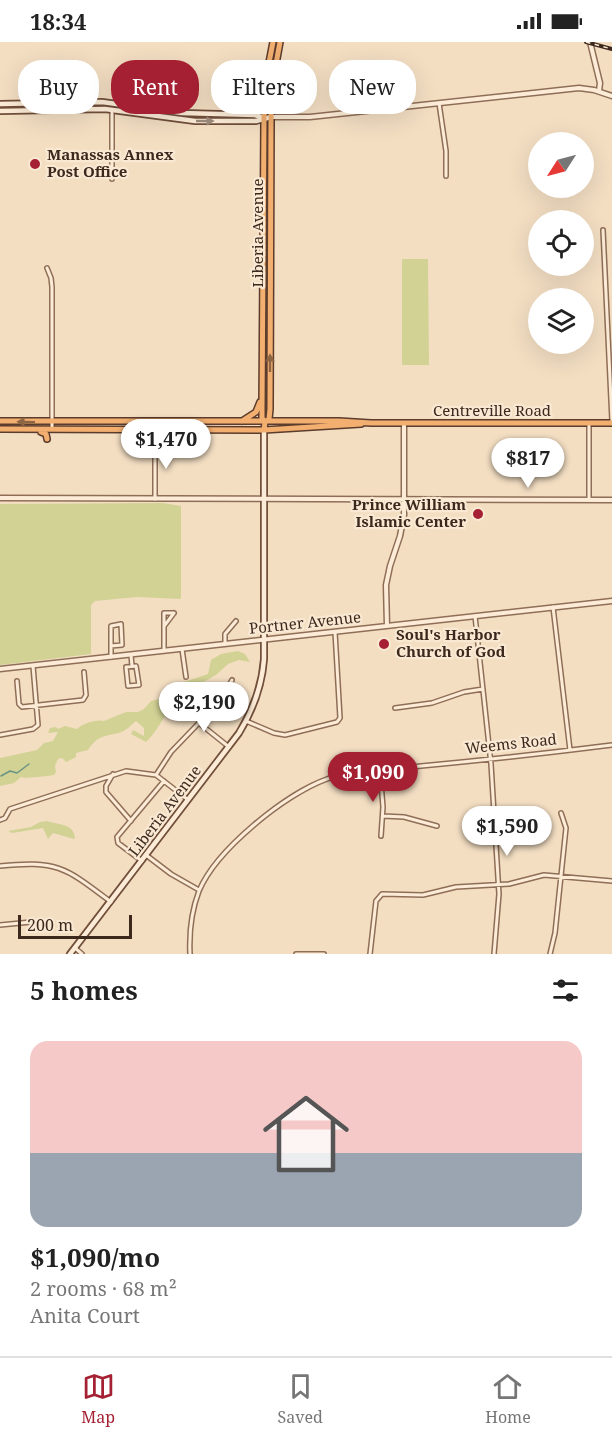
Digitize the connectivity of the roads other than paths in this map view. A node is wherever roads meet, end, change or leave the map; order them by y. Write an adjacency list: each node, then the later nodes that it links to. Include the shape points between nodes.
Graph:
1 (273, 42): 15 (highway, Liberia Avenue)
2 (280, 42): 14 (highway, Liberia Avenue)
3 (590, 42): 4 (street)
4 (599, 91): 5 (street); 7 (street, via 579,88)
5 (612, 96)
6 (111, 102): 8 (main road)
7 (439, 103): 14 (street, via 303,118); 16 (street)
8 (0, 104)
9 (111, 110): 10 (main road)
10 (0, 111)
11 (112, 114): 17 (street)
12 (139, 114): 15 (main road, one-way to 15, via 186,121)
13 (182, 114): 15 (main road)
14 (271, 117): 15 (main road); 21 (highway, Liberia Avenue, one-way to 14)
15 (264, 118): 20 (highway, Liberia Avenue)
16 (446, 176)
17 (112, 179)
18 (603, 230): 27 (street)
19 (47, 268): 23 (street, via 52,287)
20 (262, 395): 24 (highway, via 256,412); 25 (highway, Liberia Avenue)
21 (270, 409): 25 (highway, Liberia Avenue); 26 (highway, via 275,417)
22 (0, 422): 23 (highway, Centreville Road, one-way to 22)
23 (52, 422): 24 (highway, Centreville Road); 33 (street)
24 (239, 422): 25 (highway, Centreville Road)
25 (265, 422): 26 (highway, Centreville Road); 36 (highway, Liberia Avenue)
26 (287, 422): 28 (highway, Centreville Road)
27 (612, 422): 30 (highway, Centreville Road)
28 (371, 423): 29 (highway, Centreville Road); 36 (highway, Centreville Road)
29 (404, 423): 30 (highway, Centreville Road); 42 (street)
30 (589, 423): 43 (street)
31 (0, 429): 32 (highway, Centreville Road)
32 (34, 429): 33 (highway, Centreville Road); 37 (highway, via 46,433)
33 (52, 429): 34 (highway, Centreville Road)
34 (136, 430): 35 (highway, Centreville Road); 38 (street, via 150,434)
35 (164, 430): 36 (highway, Centreville Road); 38 (street)
36 (264, 430): 41 (main road, Liberia Avenue)
37 (48, 439)
38 (155, 442): 40 (street)
39 (0, 498): 40 (street)
40 (155, 499): 41 (street)
41 (264, 499): 42 (street); 52 (main road, Liberia Avenue)
42 (404, 499): 43 (street); 49 (street, via 402,530 386,585)
43 (590, 500): 44 (street)
44 (612, 500)
45 (612, 601): 46 (street, Portner Avenue)
46 (553, 607): 47 (street, Portner Avenue); 74 (street)
47 (475, 616): 49 (street, Portner Avenue); 66 (street)
48 (236, 621): 53 (street, via 225,634)
49 (387, 626): 51 (street, Portner Avenue)
50 (164, 627): 50 (street, via 174,613 174,612 164,613); 56 (street)
51 (335, 632): 52 (street, Portner Avenue); 69 (street, via 338,722 285,735)
52 (264, 640): 53 (street, Portner Avenue); 69 (main road, Liberia Avenue, via 261,679)
53 (225, 644): 55 (street, Portner Avenue)
54 (111, 646): 54 (street, via 111,626 121,624 122,644); 58 (street)
55 (182, 649): 56 (street, Portner Avenue); 63 (street)
56 (164, 651): 57 (street, Portner Avenue)
57 (131, 655): 58 (street, Portner Avenue); 60 (street)
58 (111, 657): 59 (street, Portner Avenue)
59 (33, 666): 61 (street, Portner Avenue); 67 (street)
60 (132, 666): 60 (street, via 136,666 139,685 128,686 126,667)
61 (0, 669)
62 (84, 672): 67 (street, via 84,700)
63 (186, 677)
64 (232, 680): 70 (street, via 221,700)
65 (17, 681): 67 (street, via 20,706)
66 (483, 689): 68 (street); 75 (street)
67 (37, 705): 71 (street, via 36,727)
68 (395, 708)
69 (246, 721): 73 (main road, Liberia Avenue)
70 (199, 723): 73 (street); 78 (street, via 171,752)
71 (0, 735)
72 (612, 745): 74 (street, Weems Road)
73 (229, 747): 80 (main road, Liberia Avenue)
74 (570, 750): 75 (street, Weems Road)
75 (490, 759): 76 (street, Weems Road); 92 (street)
76 (380, 770): 82 (street); 93 (street, Weems Road, via 325,779 260,818 221,858)
77 (113, 774): 78 (street, via 130,770); 83 (street, via 10,808); 84 (street, via 106,792)
78 (156, 775): 79 (street)
79 (164, 781): 80 (street); 84 (street)
80 (189, 800): 87 (main road, Liberia Avenue)
81 (561, 813): 90 (street, via 566,828)
82 (383, 816): 85 (street); 86 (street)
83 (0, 820)
84 (131, 821): 88 (street, via 117,841)
85 (437, 826)
86 (381, 836)
87 (146, 855): 88 (main road, Liberia Avenue); 93 (street)
88 (142, 861): 94 (main road, Liberia Avenue)
89 (0, 866): 94 (street, via 33,863 61,868)
90 (561, 876): 91 (street); 92 (street, via 541,875); 106 (street)
91 (612, 881)
92 (498, 885): 104 (street, via 456,887 423,895 382,894 375,904); 105 (street)
93 (199, 890): 100 (street, Weems Road, via 190,923)
94 (111, 902): 97 (main road, Liberia Avenue)
95 (31, 922): 96 (street)
96 (0, 925)
97 (75, 948): 98 (main road, Liberia Avenue); 99 (street)
98 (70, 954)
99 (82, 954)
100 (190, 954)
101 (296, 954): 102 (street)
102 (310, 954): 103 (street)
103 (324, 954)
104 (370, 954)
105 (494, 954)
106 (550, 954)

